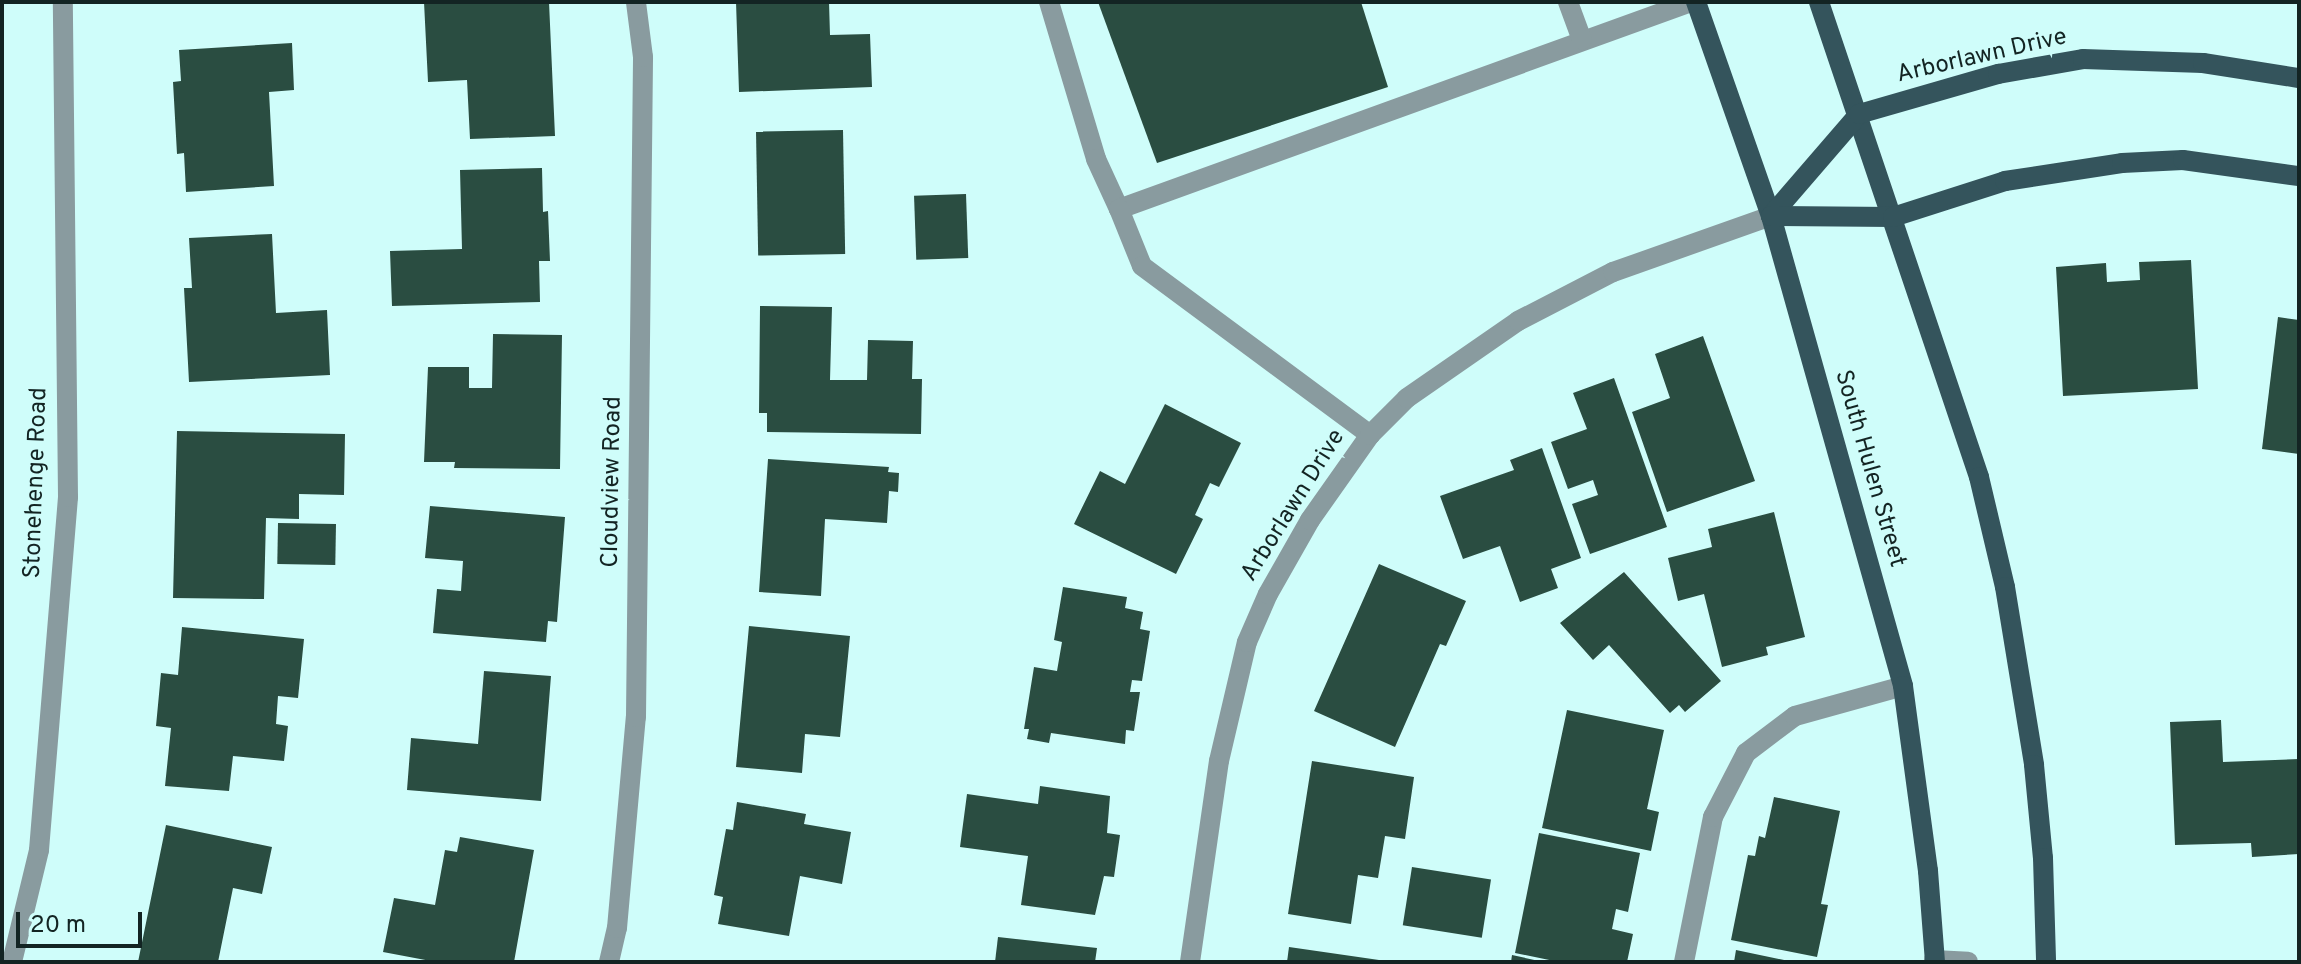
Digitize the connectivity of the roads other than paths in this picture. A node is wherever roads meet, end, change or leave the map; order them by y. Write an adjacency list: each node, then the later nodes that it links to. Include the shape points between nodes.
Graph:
1 (63, 2): 17 (street, Stonehenge Road, via 68,497 39,850)
2 (636, 2): 18 (street, Cloudview Road, via 643,57 636,717 617,928)
3 (1049, 2): 11 (street, via 1096,159)
4 (1568, 2): 7 (street)
5 (1694, 2): 7 (street); 12 (main road, South Hulen Street)
6 (1819, 2): 9 (main road)
7 (1582, 40): 11 (street)
8 (2299, 78): 9 (main road, Arborlawn Drive, via 2203,63 2083,59 1998,74)
9 (1859, 114): 12 (main road, Arborlawn Drive); 13 (main road)
10 (2299, 176): 13 (main road, Arborlawn Drive, via 2195,161 2122,163 2005,181)
11 (1119, 209): 14 (street, via 1142,266)
12 (1771, 216): 13 (main road, Arborlawn Drive); 14 (street, Arborlawn Drive, via 1613,272 1518,321 1407,398); 15 (main road, South Hulen Street)
13 (1893, 217): 22 (main road, via 1979,477 2005,587 2034,765)
14 (1370, 435): 19 (street, Arborlawn Drive, via 1310,520 1247,642 1219,761)
15 (1903, 686): 16 (main road, South Hulen Street, via 1928,871); 20 (street, via 1795,716 1746,753 1713,817)
16 (1934, 961): 21 (street)
17 (12, 962)
18 (609, 962)
19 (1190, 962)
20 (1684, 962)
21 (1968, 962)
22 (2046, 962)

